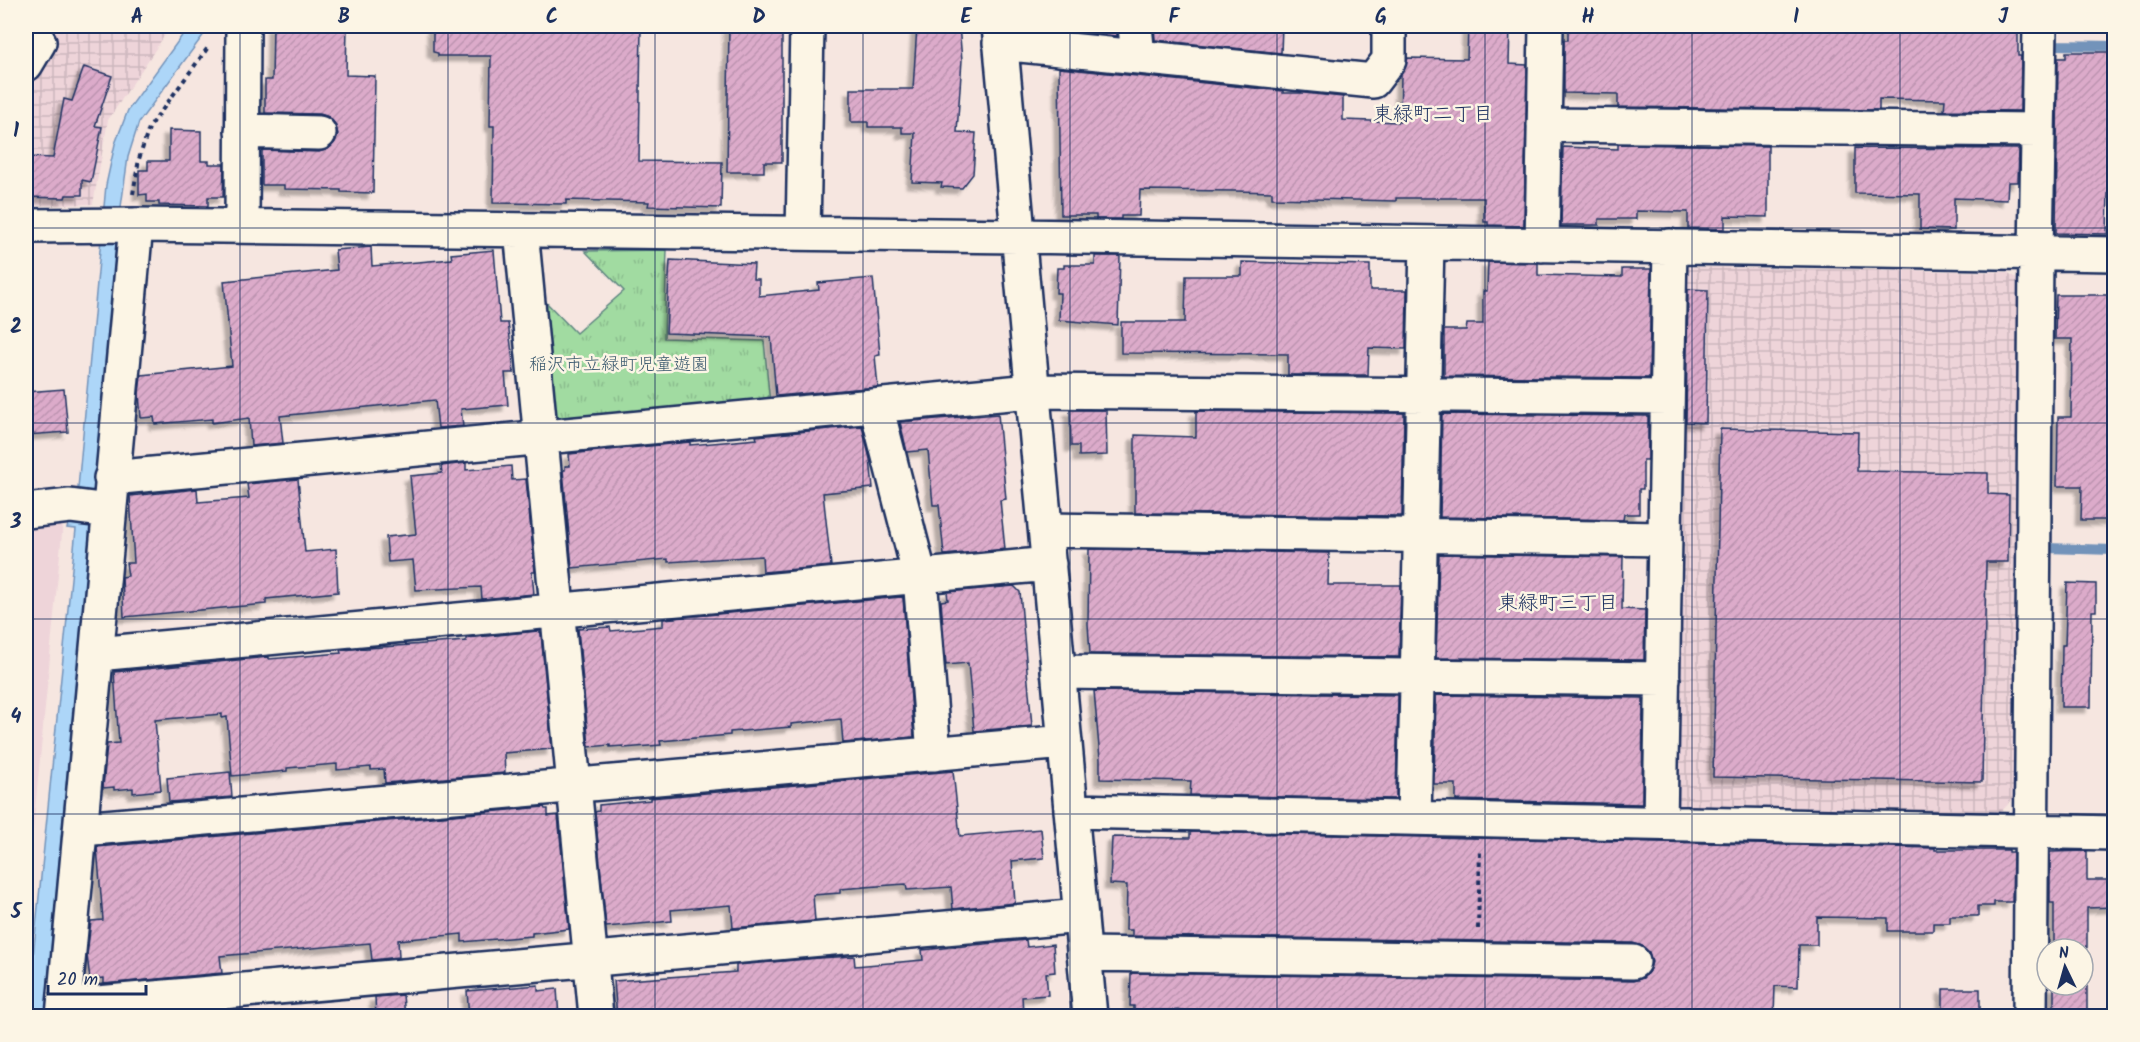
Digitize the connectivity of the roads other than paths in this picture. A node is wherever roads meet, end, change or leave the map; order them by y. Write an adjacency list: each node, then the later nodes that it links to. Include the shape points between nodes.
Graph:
1 (807, 26): 16 (street)
2 (1389, 26): 7 (street, via 1389,60 1373,81)
3 (1546, 26): 8 (street)
4 (2040, 26): 9 (street)
5 (229, 32): 10 (street)
6 (999, 34): 7 (street); 17 (street)
7 (1137, 41)
8 (1544, 125): 9 (street); 19 (street)
9 (2038, 130): 21 (street)
10 (242, 131): 11 (street); 14 (street)
11 (319, 133)
12 (131, 225): 13 (street); 14 (street); 28 (street)
13 (26, 226)
14 (242, 226): 15 (street)
15 (521, 230): 16 (street); 27 (street)
16 (803, 233): 17 (street)
17 (1018, 236): 18 (street); 23 (street)
18 (1427, 243): 19 (street); 24 (street)
19 (1542, 244): 20 (street)
20 (1670, 246): 21 (street); 25 (street)
21 (2036, 252): 22 (street); 48 (street)
22 (2115, 254)
23 (1032, 391): 24 (street); 26 (street); 31 (street)
24 (1423, 393): 25 (street); 32 (street)
25 (1667, 397): 33 (street)
26 (876, 406): 27 (street); 35 (street)
27 (541, 438): 28 (street); 36 (street)
28 (111, 478): 29 (street)
29 (92, 509): 30 (street); 37 (street)
30 (26, 511)
31 (1046, 530): 32 (street); 34 (street)
32 (1420, 536): 33 (street); 39 (street)
33 (1665, 539): 40 (street)
34 (1048, 564): 35 (street); 38 (street)
35 (920, 577): 36 (street); 42 (street)
36 (557, 610): 37 (street); 43 (street)
37 (97, 654): 47 (street)
38 (1058, 672): 39 (street); 41 (street)
39 (1417, 676): 40 (street); 45 (street)
40 (1663, 678): 46 (street)
41 (1065, 742): 42 (street); 44 (street)
42 (934, 754): 43 (street)
43 (574, 785): 47 (street); 52 (street)
44 (1071, 811): 45 (street); 50 (street)
45 (1414, 818): 46 (street)
46 (1660, 823): 48 (street)
47 (82, 829): 54 (street)
48 (2030, 831): 49 (street); 57 (street)
49 (2115, 833)
50 (1081, 916): 51 (street); 52 (street)
51 (1084, 954): 53 (street); 56 (street)
52 (590, 959): 54 (street); 55 (street)
53 (1633, 962)
54 (64, 1011)
55 (596, 1017)
56 (1090, 1017)
57 (2030, 1017)

